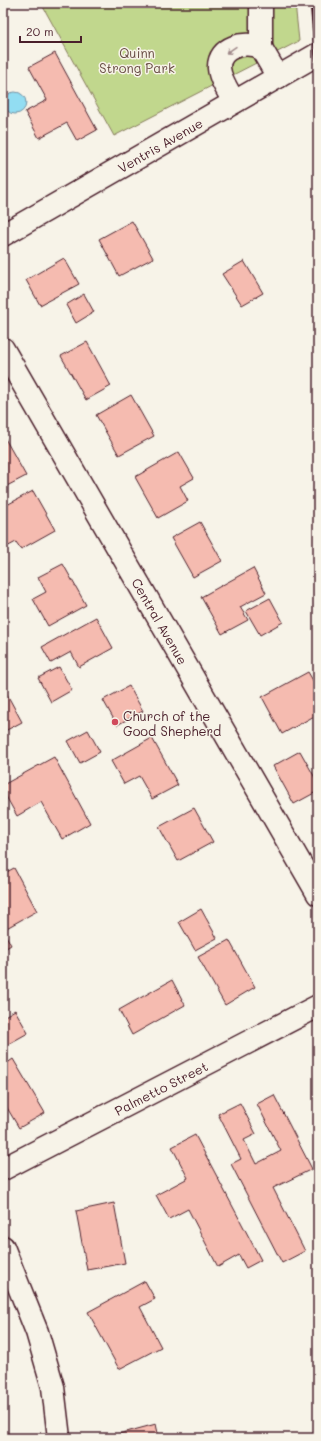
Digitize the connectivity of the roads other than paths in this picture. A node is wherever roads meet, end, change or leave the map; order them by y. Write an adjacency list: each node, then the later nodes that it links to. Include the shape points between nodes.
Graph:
1 (261, 3): 2 (street)
2 (261, 48): 4 (street); 5 (street, one-way to 5, via 246,43 226,51 222,58 219,67 221,78)
3 (318, 54): 4 (street, Ventris Avenue)
4 (278, 77): 5 (street, Ventris Avenue)
5 (234, 102): 6 (street, Ventris Avenue)
6 (3, 235)
7 (3, 349): 8 (street, Central Avenue)
8 (318, 894)
9 (318, 1006): 10 (street, Palmetto Street)
10 (3, 1169)
11 (3, 1247): 12 (street, via 37,1332 53,1387)
12 (59, 1438)

